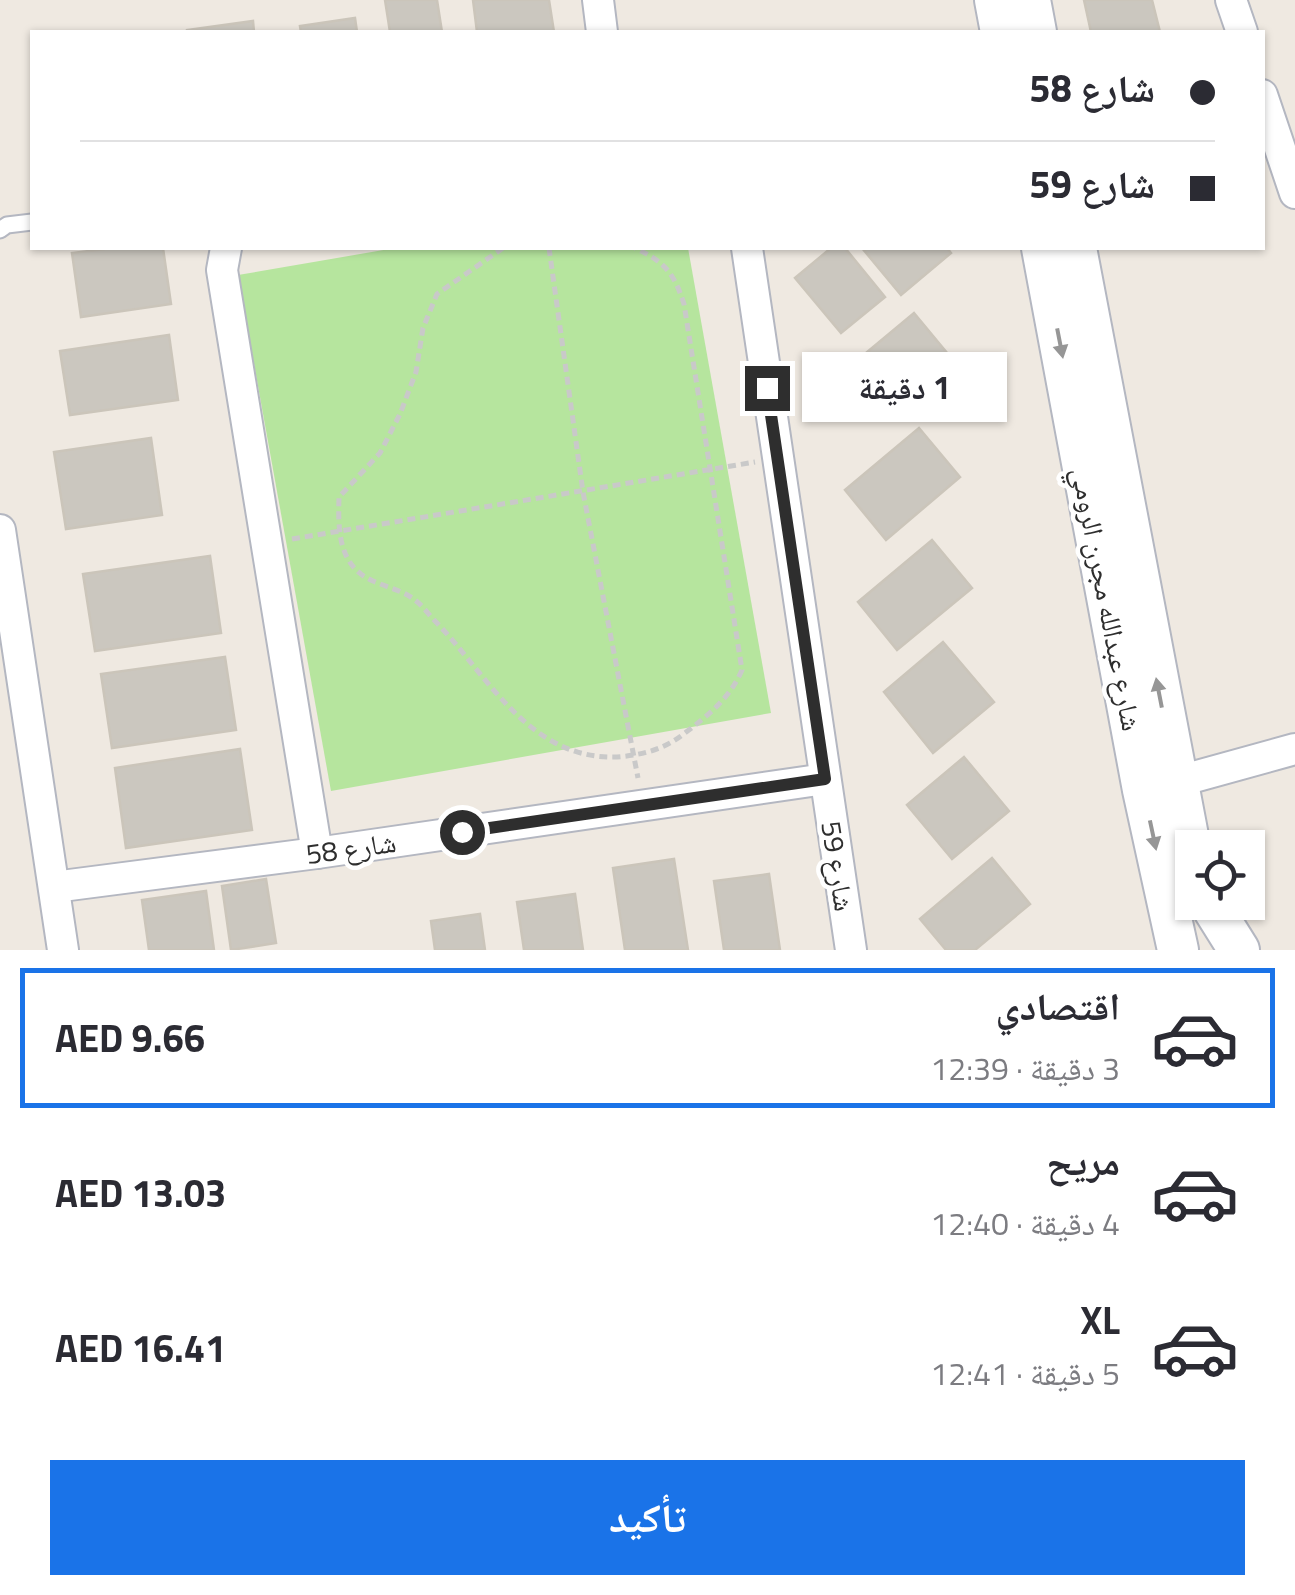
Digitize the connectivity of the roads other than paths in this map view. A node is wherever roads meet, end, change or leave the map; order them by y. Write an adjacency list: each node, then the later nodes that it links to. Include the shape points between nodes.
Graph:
1 (598, 0): 5 (street)
2 (995, 0): 6 (main road)
3 (1030, 0): 7 (main road)
4 (1231, 0): 8 (street)
5 (602, 30)
6 (1002, 30)
7 (1036, 30)
8 (1241, 30)
9 (1265, 104): 10 (street)
10 (1295, 193)
11 (30, 222): 12 (lane)
12 (0, 230)
13 (226, 250): 22 (street, via 222,270)
14 (746, 250): 19 (street, شارع 59)
15 (1042, 250): 20 (main road, شارع عبدالله مجرن الرومي, one-way to 20)
16 (1076, 250): 20 (main road, شارع عبدالله مجرن الرومي, one-way to 16)
17 (0, 530): 23 (street)
18 (1295, 749): 20 (street)
19 (825, 779): 22 (street, شارع 58); 26 (street, شارع 59)
20 (1159, 787): 21 (main road, شارع عبدالله مجرن الرومي); 27 (main road, شارع عبدالله مجرن الرومي, one-way to 27)
21 (1179, 830)
22 (317, 853): 23 (street, شارع 58)
23 (54, 887): 25 (street)
24 (1220, 920): 28 (main road)
25 (63, 950)
26 (851, 950)
27 (1178, 950)
28 (1239, 950)

